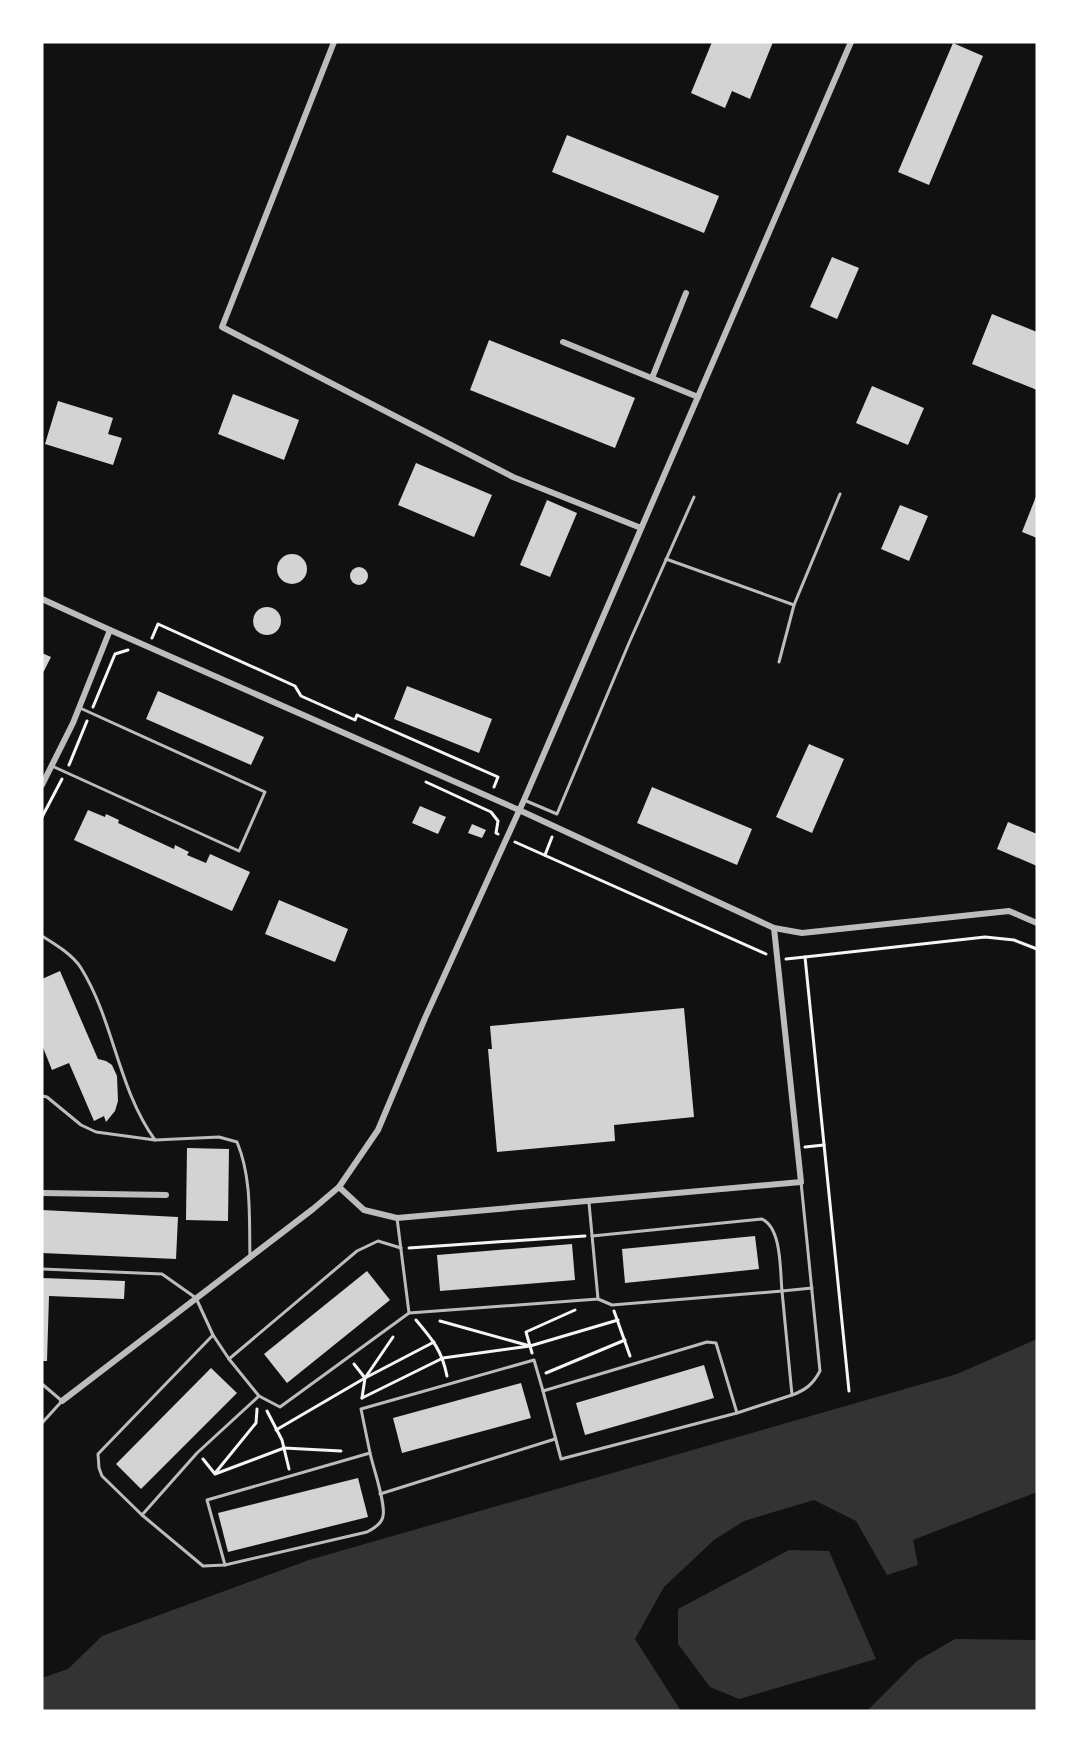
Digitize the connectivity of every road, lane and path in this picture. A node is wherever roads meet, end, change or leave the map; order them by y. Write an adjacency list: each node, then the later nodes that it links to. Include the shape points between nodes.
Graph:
1 (334, 42): 9 (street, via 222,327 513,477)
2 (851, 42): 6 (street)
3 (686, 293): 5 (street)
4 (563, 342): 5 (street)
5 (652, 378): 6 (street)
6 (698, 397): 9 (street)
7 (840, 494): 12 (lane)
8 (694, 497): 10 (lane)
9 (641, 528): 21 (street)
10 (666, 559): 12 (lane); 21 (lane, via 557,813)
11 (42, 599): 13 (street)
12 (794, 606): 15 (lane)
13 (110, 630): 16 (street); 22 (street)
14 (131, 650): 17 (path, via 115,654)
15 (779, 662)
16 (79, 708): 17 (lane); 18 (street)
17 (91, 713): 19 (path); 19 (lane, via 265,792 239,850)
18 (52, 766): 19 (lane); 20 (street)
19 (65, 772): 23 (path)
20 (42, 785)
21 (524, 800): 22 (street)
22 (519, 810): 24 (street); 35 (street, via 378,1130)
23 (42, 818)
24 (557, 828): 25 (path); 27 (street)
25 (545, 855)
26 (1037, 923): 27 (street, via 1009,911 802,933)
27 (774, 928): 33 (street)
28 (42, 936): 31 (lane, via 80,966 99,1005 133,1102)
29 (1037, 949): 32 (path, via 1014,940 985,937 805,957)
30 (42, 1096): 31 (lane, via 96,1132)
31 (155, 1140): 42 (lane, via 219,1137 237,1142 248,1186)
32 (824, 1145): 33 (path); 68 (path)
33 (797, 1148): 34 (street)
34 (801, 1182): 38 (street); 44 (lane)
35 (339, 1187): 39 (street, via 364,1210); 42 (street)
36 (42, 1193): 37 (street)
37 (166, 1195)
38 (589, 1201): 39 (street); 40 (lane)
39 (397, 1218): 41 (lane)
40 (592, 1236): 41 (path); 45 (lane, via 762,1219 769,1222 776,1237); 47 (lane)
41 (401, 1248): 50 (lane); 60 (lane, via 378,1242 357,1251)
42 (250, 1257): 46 (street)
43 (42, 1269): 46 (lane, via 162,1274)
44 (812, 1288): 45 (lane); 69 (lane, via 820,1371 804,1391)
45 (782, 1291): 48 (lane); 69 (lane)
46 (196, 1298): 54 (lane); 72 (street)
47 (598, 1299): 48 (lane); 50 (lane)
48 (612, 1305): 52 (path)
49 (578, 1308): 57 (path, via 526,1332)
50 (409, 1312): 56 (path); 58 (lane)
51 (431, 1319): 57 (path)
52 (618, 1320): 55 (path); 57 (path)
53 (397, 1331): 64 (path)
54 (213, 1335): 60 (lane); 85 (lane, via 98,1454 102,1476)
55 (624, 1340): 62 (path); 63 (path)
56 (434, 1342): 59 (path); 64 (path)
57 (530, 1346): 59 (path); 61 (path)
58 (348, 1358): 64 (path); 70 (lane, via 280,1407)
59 (443, 1358): 66 (path); 71 (path)
60 (229, 1359): 70 (lane)
61 (534, 1360): 63 (lane); 66 (lane)
62 (633, 1364): 67 (lane); 74 (lane, via 692,1345 716,1343)
63 (538, 1377): 67 (lane)
64 (365, 1378): 71 (path); 76 (path)
65 (42, 1384): 72 (lane)
66 (449, 1384): 73 (lane)
67 (543, 1391): 77 (lane)
68 (849, 1391)
69 (792, 1395): 74 (lane)
70 (259, 1396): 76 (path); 80 (lane); 82 (path, via 255,1423)
71 (362, 1398): 73 (path)
72 (62, 1401): 75 (lane)
73 (361, 1409): 81 (lane)
74 (737, 1413): 77 (lane, via 561,1459)
75 (42, 1423)
76 (276, 1430): 78 (path)
77 (555, 1438): 84 (lane)
78 (284, 1448): 79 (path); 82 (path); 83 (path)
79 (348, 1452)
80 (197, 1453): 82 (path); 85 (lane)
81 (369, 1453): 83 (lane); 84 (lane)
82 (215, 1474)
83 (291, 1476): 86 (lane, via 207,1500)
84 (380, 1494): 86 (lane, via 383,1516 367,1532)
85 (142, 1515): 86 (lane, via 203,1566)
86 (225, 1565)

